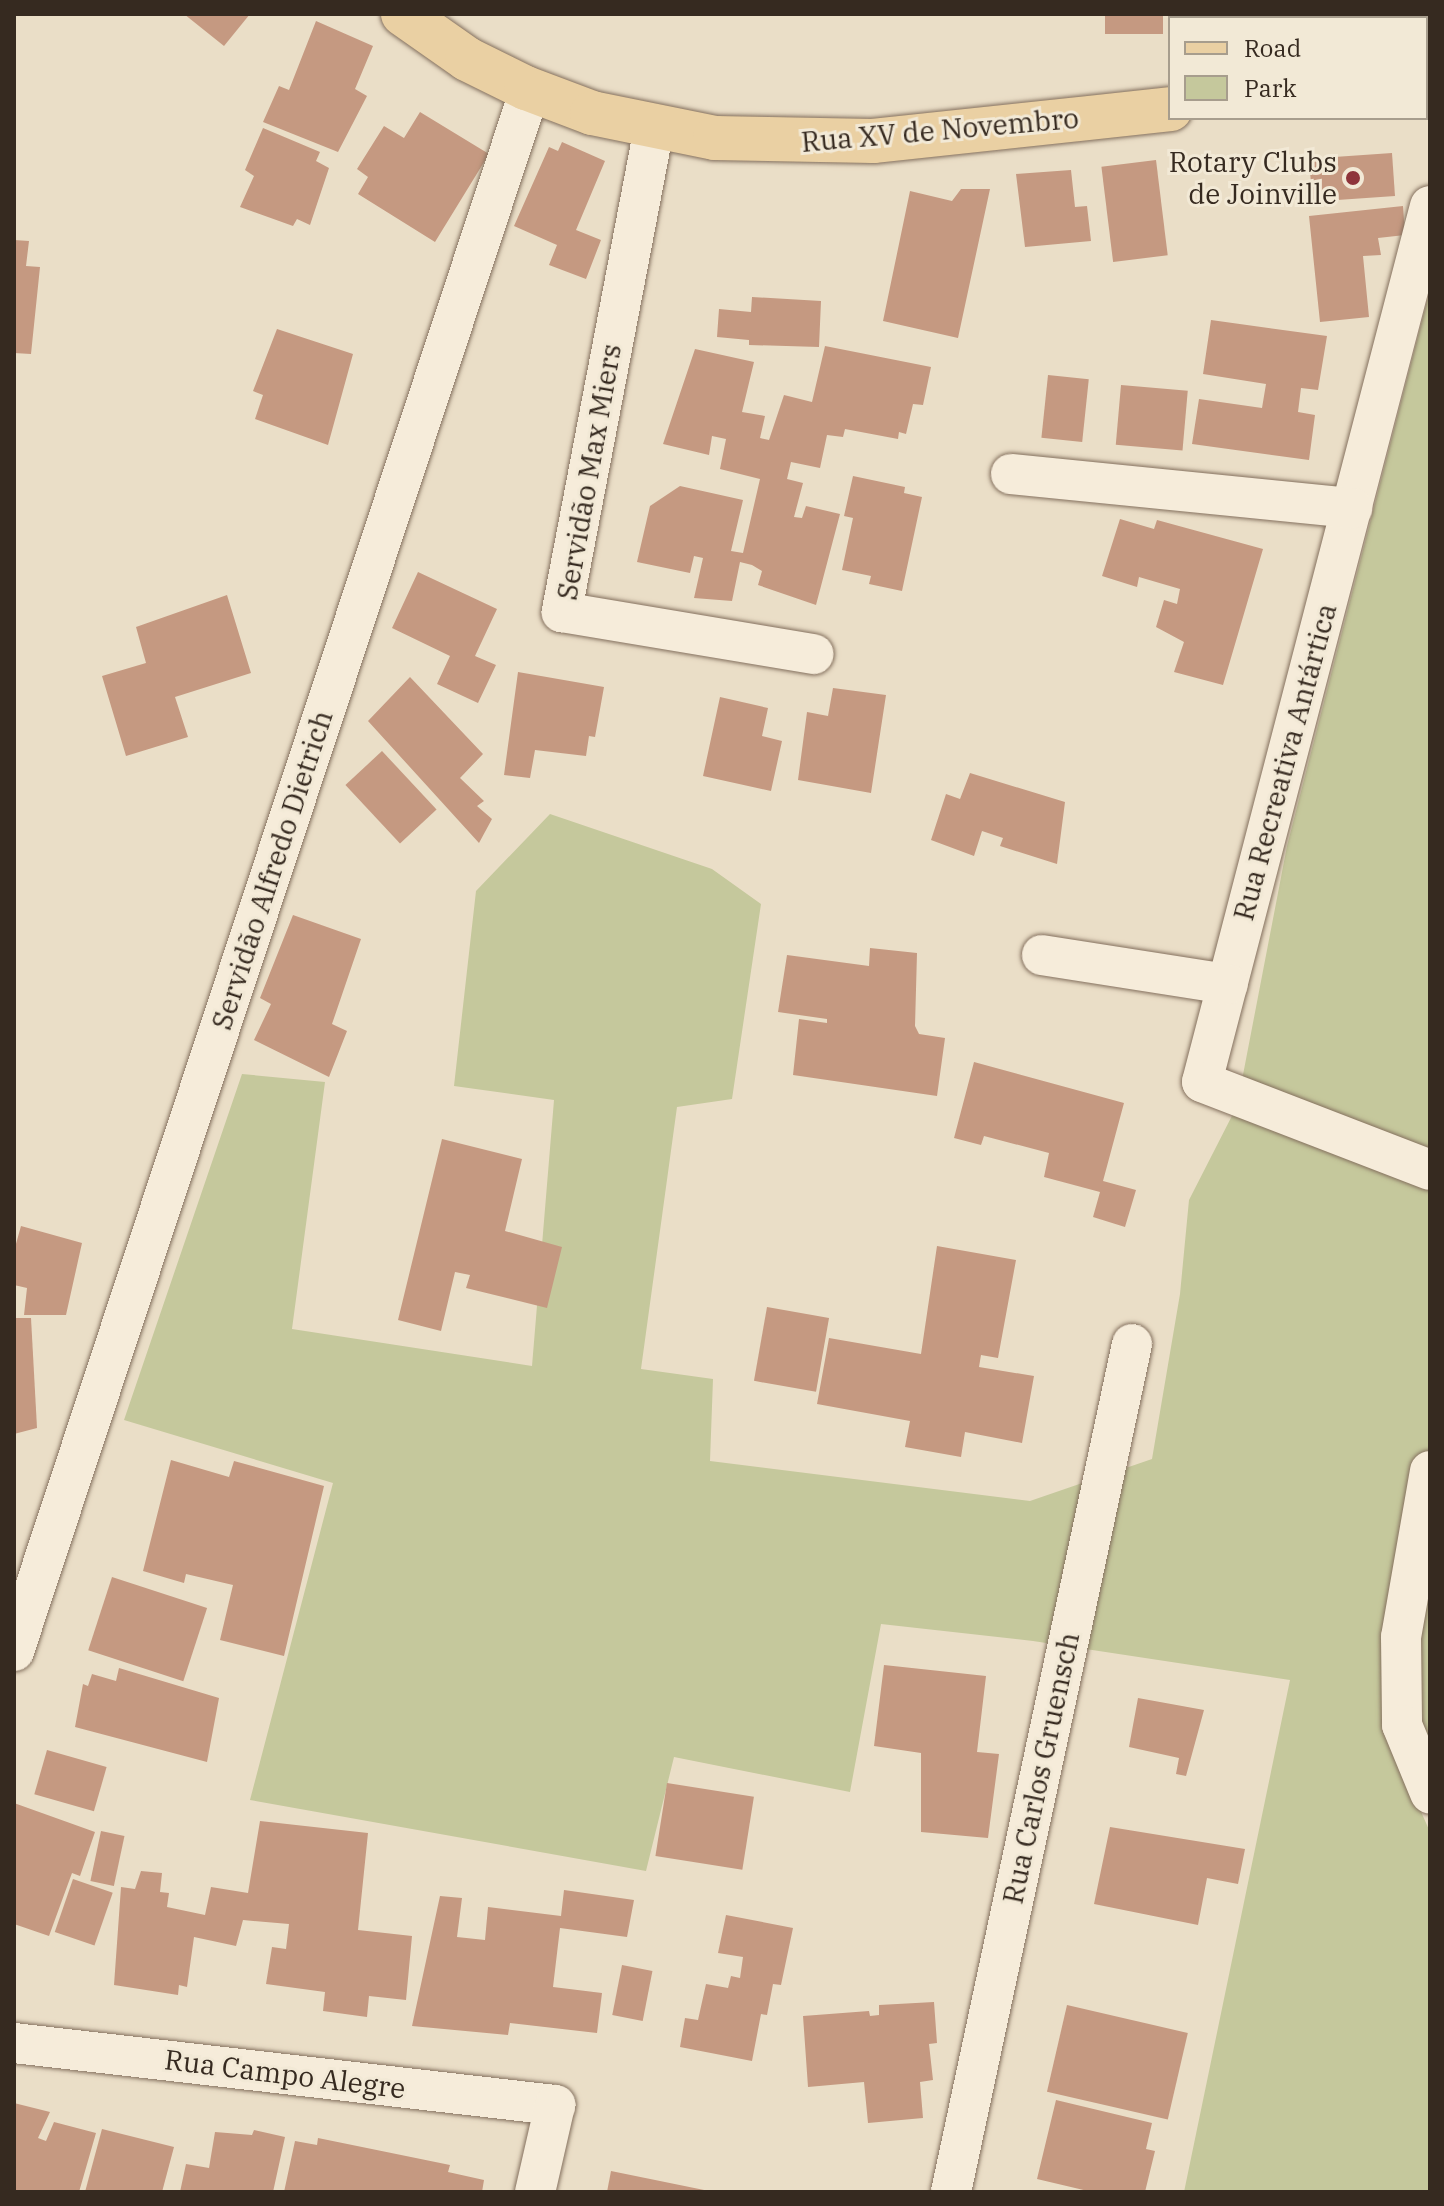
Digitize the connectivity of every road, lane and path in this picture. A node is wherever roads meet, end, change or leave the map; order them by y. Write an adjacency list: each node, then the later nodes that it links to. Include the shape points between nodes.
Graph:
1 (403, 14): 2 (main road, Rua XV de Novembro, via 467,59)
2 (530, 90): 4 (main road, Rua XV de Novembro); 14 (street, Servidão Alfredo Dietrich)
3 (1168, 109): 4 (main road, Rua XV de Novembro, via 858,141 715,138)
4 (654, 128): 8 (street, Servidão Max Miers, via 562,612)
5 (1430, 206): 7 (street, Rua Recreativa Antártica)
6 (1011, 474): 7 (street)
7 (1352, 508): 10 (street, Rua Recreativa Antártica)
8 (814, 654)
9 (1042, 955): 10 (street)
10 (1228, 984): 11 (street, Rua Recreativa Antártica, via 1202,1082)
11 (1430, 1170)
12 (1132, 1344): 18 (street, Rua Carlos Gruensch)
13 (1430, 1471): 15 (street, via 1401,1637 1402,1725)
14 (14, 1651)
15 (1430, 1793)
16 (14, 2043): 17 (street, Rua Campo Alegre, via 555,2105)
17 (535, 2192)
18 (951, 2192)

